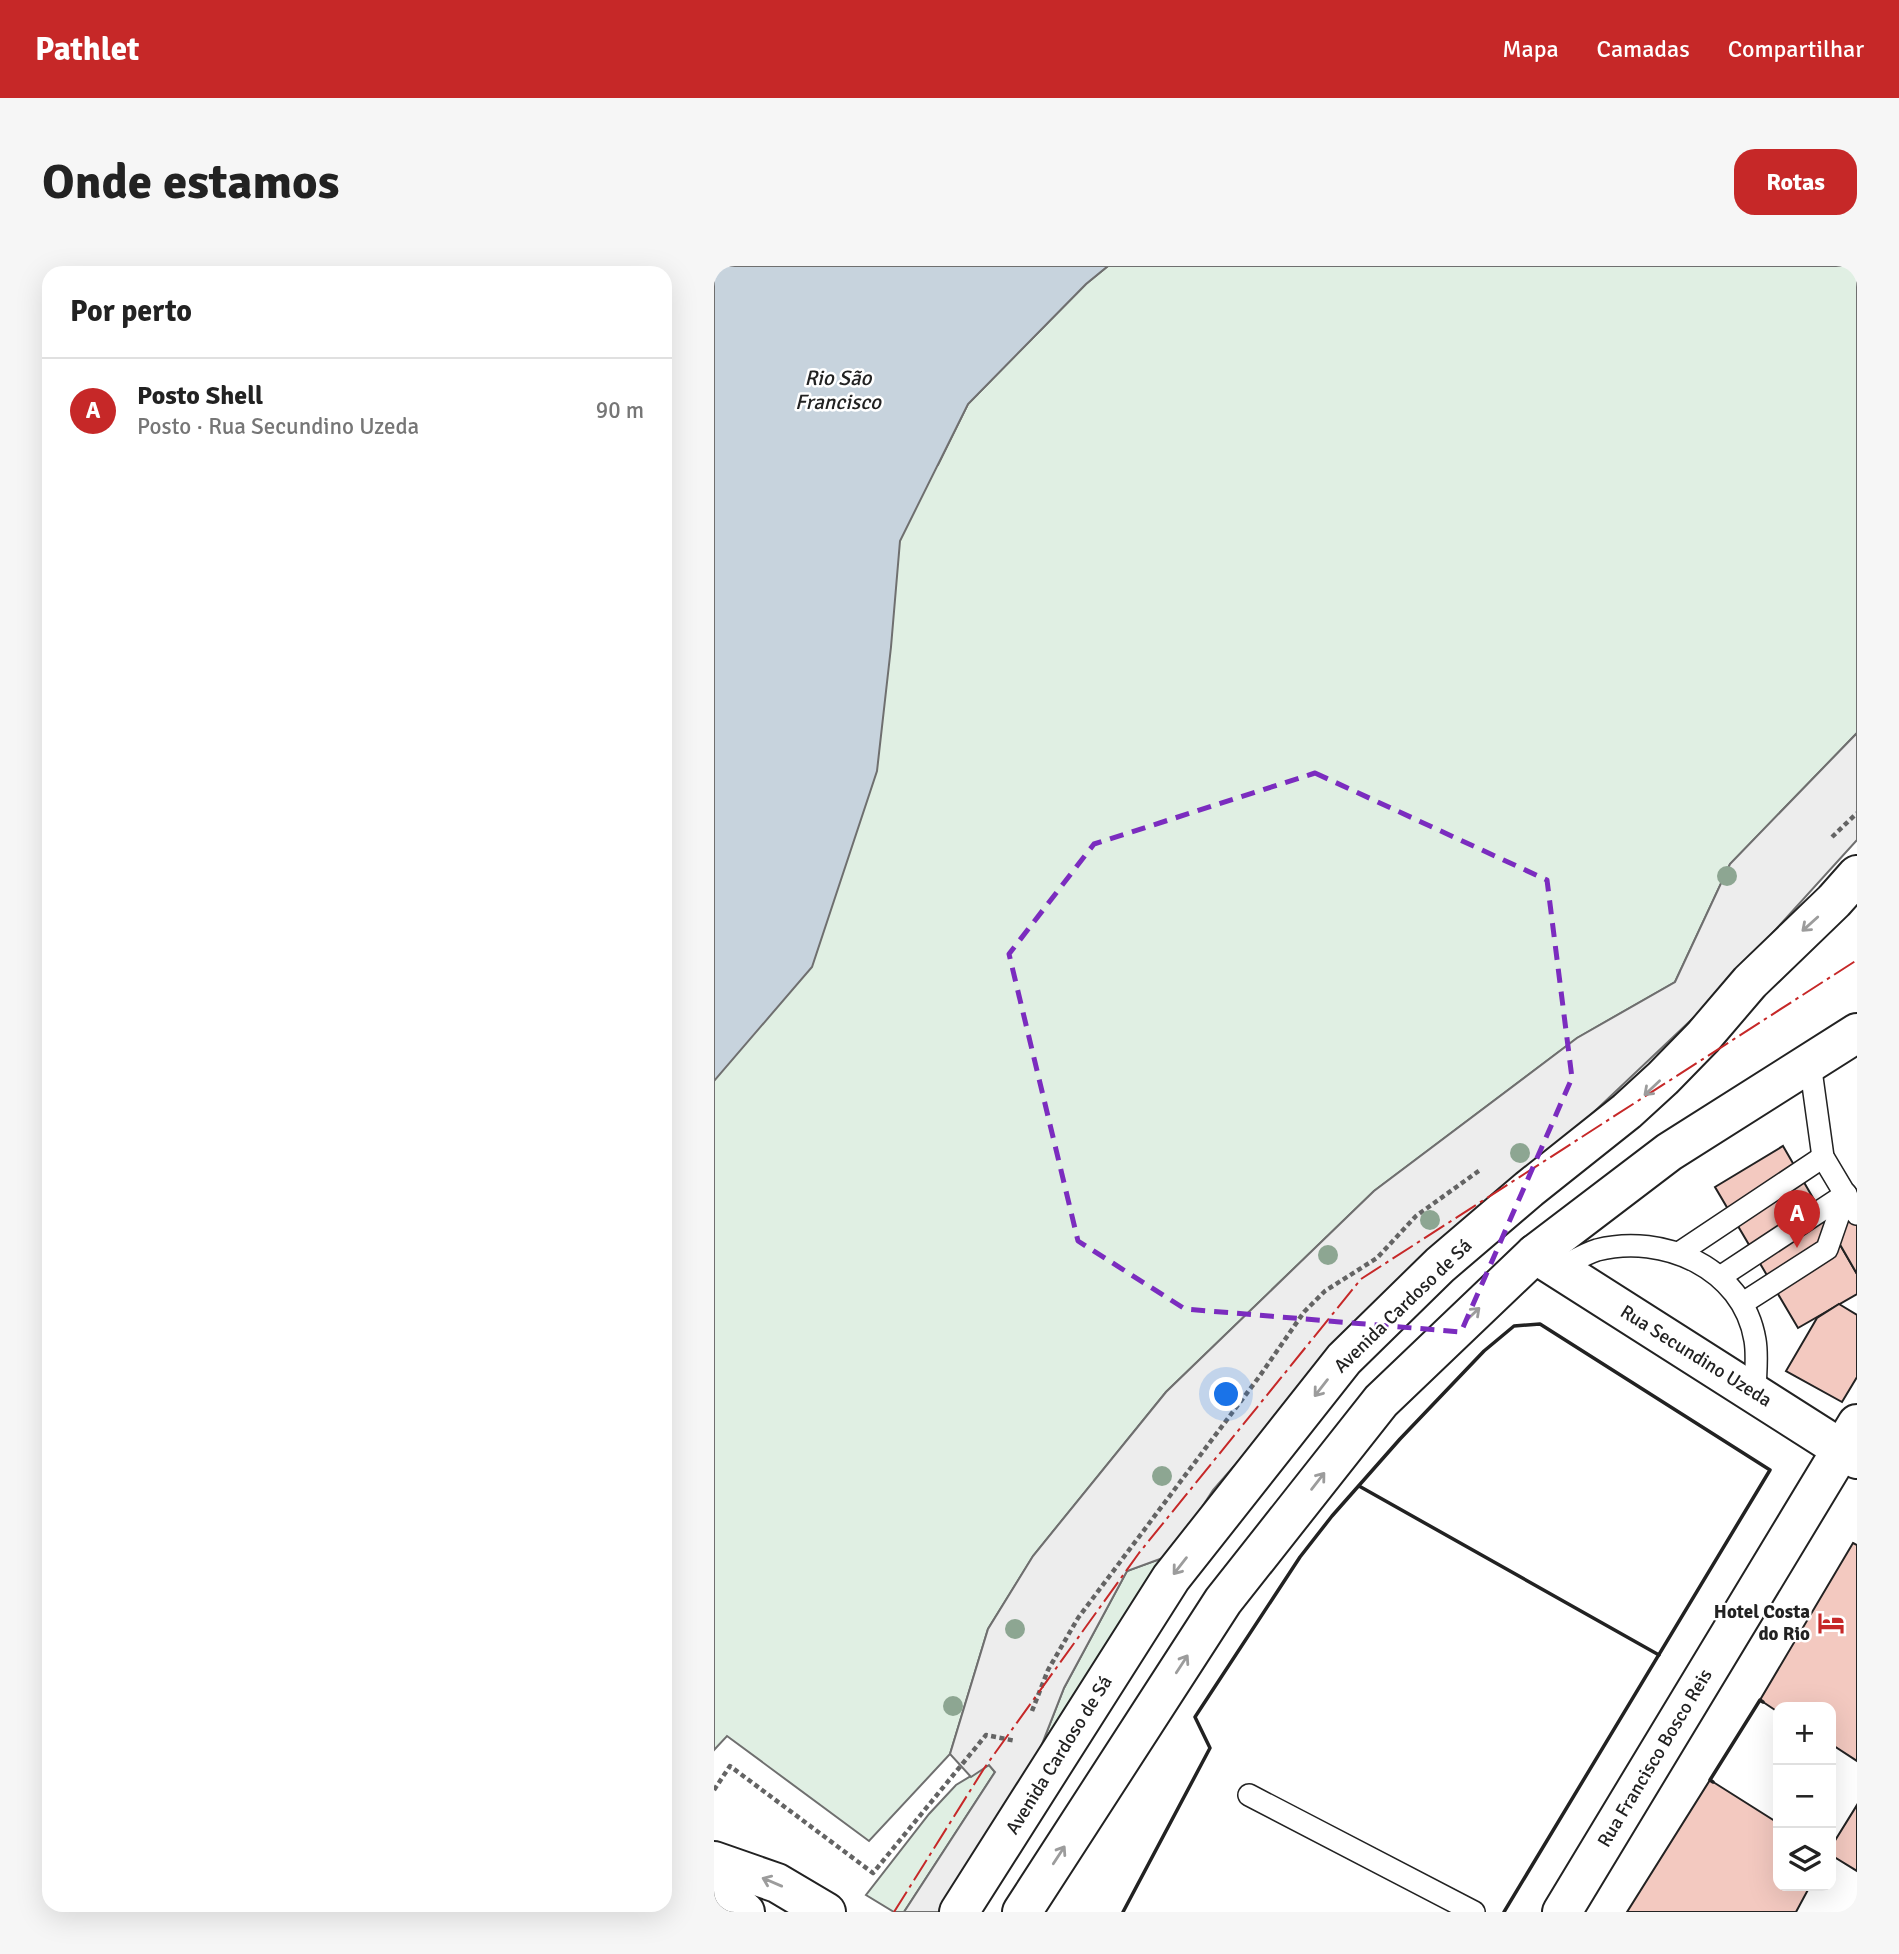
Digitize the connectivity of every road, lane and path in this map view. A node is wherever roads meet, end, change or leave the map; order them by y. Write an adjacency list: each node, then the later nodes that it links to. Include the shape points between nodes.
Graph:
1 (1857, 875): 20 (main road, Avenida Cardoso de Sá, one-way to 20, via 1663,1078 1440,1265 1344,1359 1171,1578)
2 (1857, 1033): 3 (main road)
3 (1810, 1062): 4 (lane); 8 (main road, via 1669,1152)
4 (1823, 1157): 5 (lane); 7 (lane)
5 (1846, 1194): 6 (lane); 9 (lane); 10 (lane, via 1827,1249)
6 (1857, 1213)
7 (1679, 1253): 8 (lane, via 1637,1245); 9 (lane)
8 (1547, 1261): 11 (main road, Rua Secundino Uzeda); 21 (main road, one-way to 8, via 1223,1601 1381,1401)
9 (1720, 1277): 10 (lane)
10 (1743, 1303): 11 (lane, via 1755,1340)
11 (1755, 1394): 12 (main road, Rua Secundino Uzeda)
12 (1852, 1444): 23 (main road, Rua Francisco Bosco Reis)
13 (1020, 1742): 14 (path, via 986,1735 873,1873 730,1766)
14 (714, 1790)
15 (1249, 1795): 22 (lane)
16 (714, 1861): 19 (main road, one-way to 16, via 777,1883)
17 (714, 1884): 18 (main road)
18 (745, 1912)
19 (826, 1912)
20 (959, 1912)
21 (1022, 1912)
22 (1474, 1912)
23 (1562, 1912)

